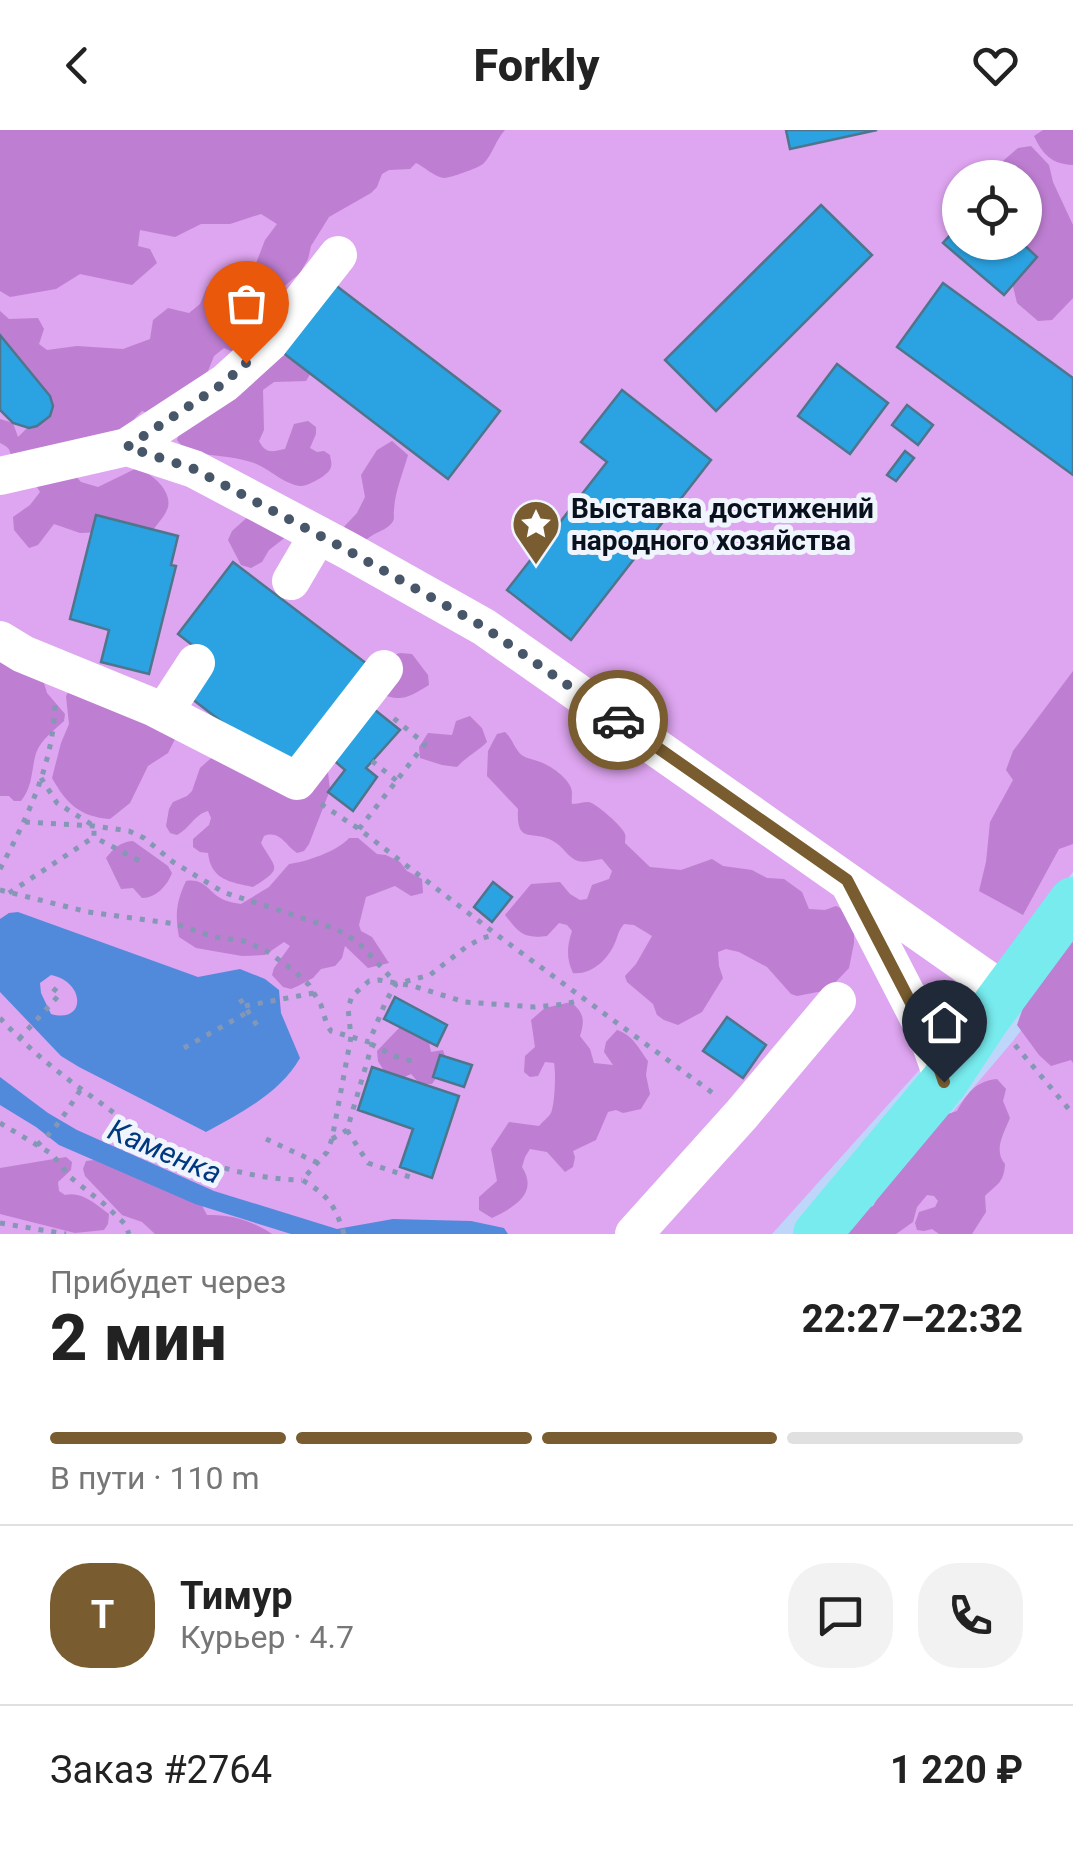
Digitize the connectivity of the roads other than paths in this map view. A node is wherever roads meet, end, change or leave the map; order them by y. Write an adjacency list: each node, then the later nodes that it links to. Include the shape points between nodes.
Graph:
1 (338, 256): 2 (lane, via 239,370)
2 (127, 447): 3 (lane); 4 (lane, via 194,469)
3 (0, 476)
4 (318, 535): 5 (lane); 10 (lane, via 484,627)
5 (291, 581)
6 (0, 640): 9 (lane)
7 (196, 663): 9 (lane)
8 (375, 682): 9 (lane, via 297,781)
9 (164, 712)
10 (847, 880): 13 (lane); 14 (lane, via 928,1036)
11 (1073, 900): 13 (main road)
12 (837, 1000): 15 (lane)
13 (1008, 1016): 14 (main road, via 985,1020)
14 (944, 1082): 16 (main road)
15 (634, 1234)
16 (818, 1234)

